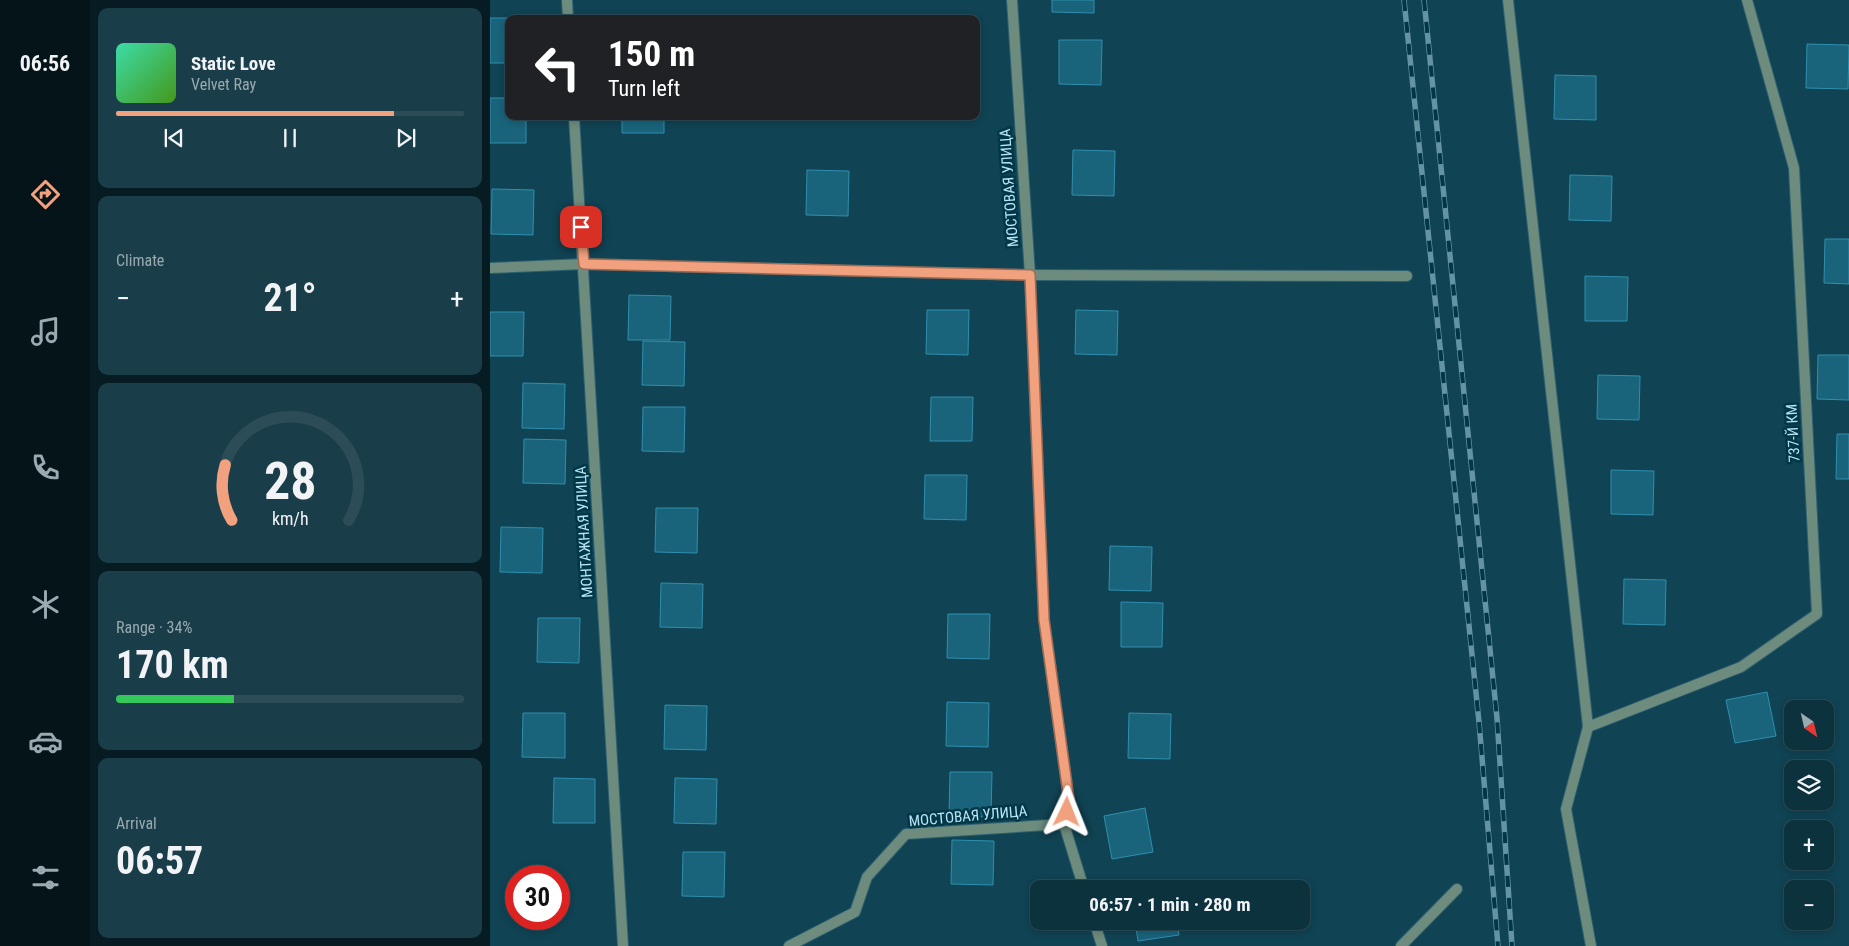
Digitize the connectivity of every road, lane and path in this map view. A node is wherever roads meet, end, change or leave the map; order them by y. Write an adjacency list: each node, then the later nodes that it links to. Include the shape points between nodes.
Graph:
1 (566, 0): 5 (street)
2 (1012, 0): 9 (street, МОСТОВАЯ УЛИЦА)
3 (1508, 0): 11 (street)
4 (1747, 0): 11 (street, 737-Й КМ, via 1794,168 1817,614 1741,667)
5 (568, 15)
6 (574, 120): 7 (street, МОНТАЖНАЯ УЛИЦА)
7 (584, 264): 8 (street); 9 (street); 16 (street, МОНТАЖНАЯ УЛИЦА)
8 (490, 268)
9 (1030, 275): 10 (street); 12 (street, МОСТОВАЯ УЛИЦА, via 1044,620 1069,800)
10 (1407, 276)
11 (1588, 727): 20 (street, via 1566,808)
12 (1064, 824): 13 (street); 17 (street, МОСТОВАЯ УЛИЦА, via 906,834 867,877 855,912)
13 (1081, 880)
14 (1457, 889): 19 (street)
15 (1097, 930): 18 (street)
16 (624, 946)
17 (789, 946)
18 (1102, 946)
19 (1401, 946)
20 (1591, 946)

